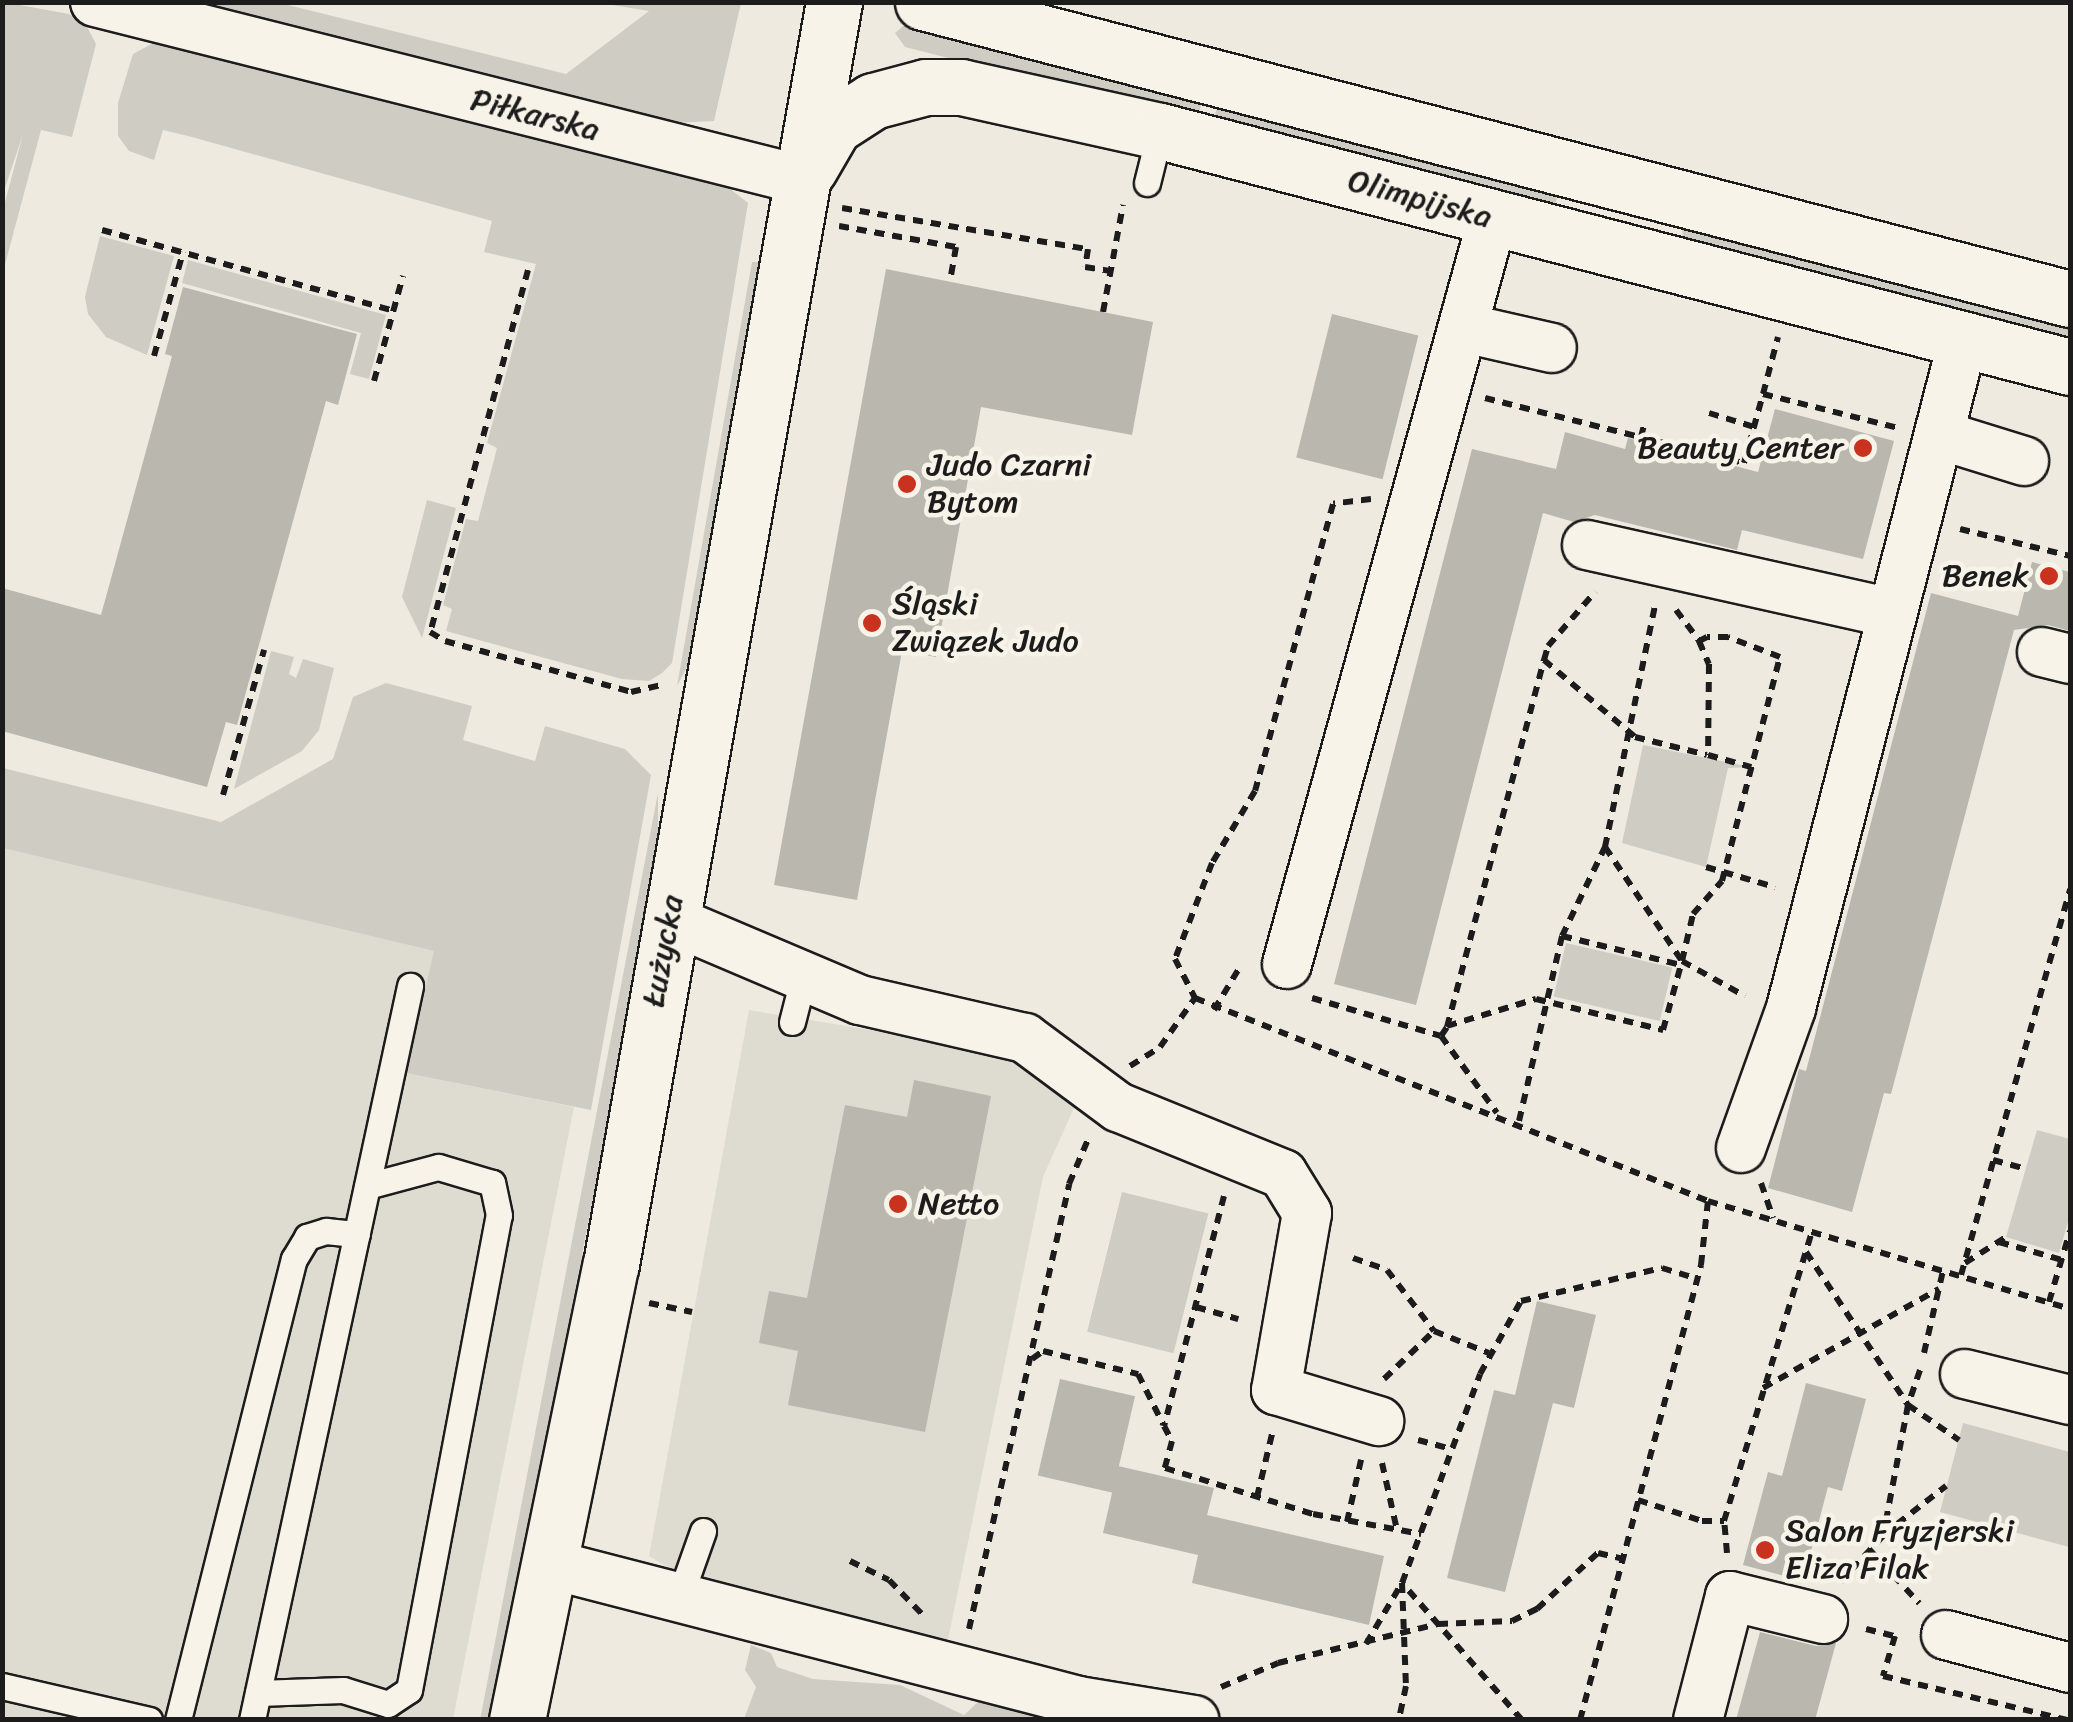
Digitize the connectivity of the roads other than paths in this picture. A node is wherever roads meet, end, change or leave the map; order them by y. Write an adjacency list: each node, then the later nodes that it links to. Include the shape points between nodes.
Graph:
1 (834, 2): 7 (street)
2 (923, 2): 6 (street, Olimpijska)
3 (114, 13): 7 (street, Piłkarska)
4 (1160, 131): 5 (lane); 7 (street, Olimpijska, via 1006,95 926,88 873,101 834,126); 8 (street, Olimpijska)
5 (1147, 183)
6 (1628, 188): 9 (street); 10 (street, Olimpijska)
7 (821, 203): 19 (street, Łużycka, via 689,737)
8 (1493, 218): 9 (street, Olimpijska); 11 (street)
9 (1611, 249): 12 (street, Olimpijska)
10 (2070, 299)
11 (1464, 328): 13 (street); 20 (street)
12 (1964, 340): 14 (street, Olimpijska); 15 (street)
13 (1552, 348)
14 (2070, 367)
15 (1926, 433): 16 (street); 18 (street, via 1919,519)
16 (2024, 461)
17 (1592, 567): 18 (street)
18 (1892, 613): 22 (street, via 1791,1008)
19 (669, 919): 27 (street, via 694,924 798,1000 860,1000 1025,1038 1153,1124 1207,1139 1283,1174 1307,1212 1276,1390); 29 (street, Łużycka)
20 (1274, 974)
21 (410, 986): 23 (lane)
22 (1741, 1148)
23 (367, 1186): 24 (lane); 35 (lane, via 438,1167 492,1183 498,1215 409,1690 388,1704 343,1690)
24 (356, 1234): 35 (lane); 38 (lane, via 326,1230 308,1238 294,1259)
25 (1965, 1374): 26 (street)
26 (2070, 1400)
27 (1382, 1432)
28 (704, 1531): 30 (lane)
29 (552, 1565): 30 (street); 40 (street, Łużycka)
30 (680, 1596): 36 (street, via 1079,1701)
31 (1823, 1619): 41 (street, via 1730,1596)
32 (1946, 1635): 33 (street)
33 (2070, 1668)
34 (2, 1686): 37 (lane)
35 (258, 1693): 39 (lane)
36 (1183, 1717)
37 (149, 1720)
38 (178, 1720)
39 (252, 1720)
40 (517, 1720)
41 (1698, 1720)

